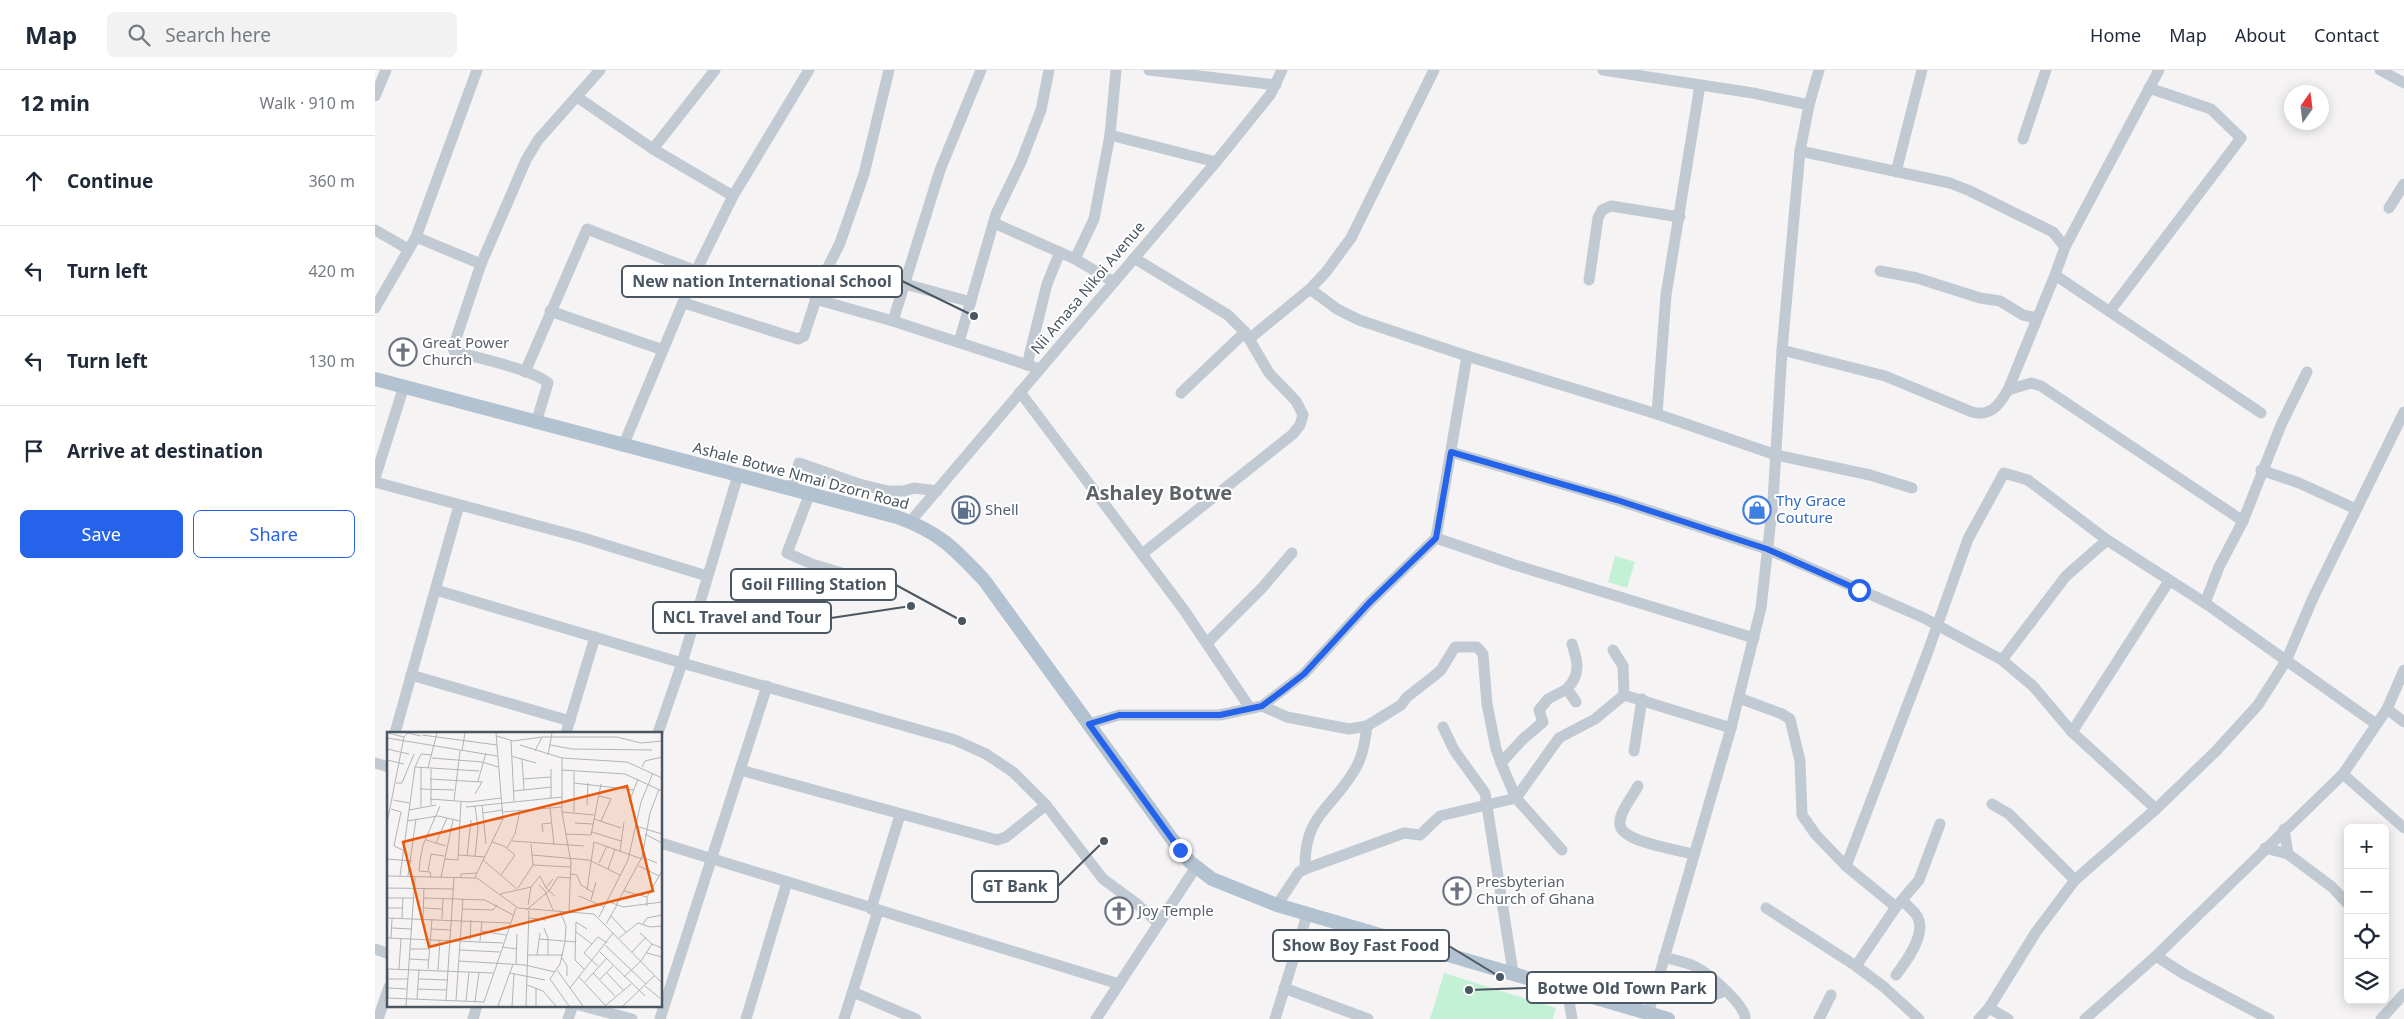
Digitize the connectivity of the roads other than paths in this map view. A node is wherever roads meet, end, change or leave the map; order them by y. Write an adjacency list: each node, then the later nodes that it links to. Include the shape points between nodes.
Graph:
1 (386, 70): 23 (street)
2 (477, 70): 38 (street)
3 (600, 70): 24 (street)
4 (715, 70): 28 (street)
5 (809, 70): 33 (street)
6 (889, 70): 52 (street, via 864,174 840,243)
7 (981, 70): 50 (street, via 940,170)
8 (1049, 70): 36 (street, via 1041,110)
9 (1116, 70): 26 (street)
10 (1149, 70): 20 (street)
11 (1282, 70): 20 (street, Nii Amasa Nikoi Avenue)
12 (1434, 70): 51 (street, via 1351,238)
13 (1603, 70): 21 (street)
14 (1819, 70): 25 (street)
15 (1922, 70): 31 (street)
16 (2046, 70): 27 (street)
17 (2159, 70): 22 (street)
18 (2380, 70): 19 (street)
19 (2404, 84)
20 (1277, 85): 30 (street, Nii Amasa Nikoi Avenue)
21 (1700, 85): 25 (street); 35 (street)
22 (2149, 88): 39 (street); 57 (street, via 2211,109 2241,138)
23 (375, 96)
24 (577, 97): 28 (street); 44 (street, via 538,140 526,160)
25 (1809, 105): 29 (street)
26 (1110, 136): 30 (street); 43 (street, via 1093,219)
27 (2023, 139)
28 (653, 149): 33 (street)
29 (1799, 151): 31 (street); 63 (street)
30 (1216, 162): 42 (street, Nii Amasa Nikoi Avenue)
31 (1896, 172): 39 (street, via 1930,178 1971,191 2053,232)
32 (2404, 184): 34 (street)
33 (733, 196): 45 (street)
34 (2389, 208)
35 (1680, 217): 48 (street, via 1611,206 1602,210 1597,218); 76 (street, via 1666,295)
36 (993, 223): 41 (street); 53 (street)
37 (375, 230): 40 (street)
38 (415, 237): 40 (street); 44 (street)
39 (2065, 246): 47 (street)
40 (408, 248): 55 (street)
41 (1060, 252): 43 (street); 65 (street, via 1047,284)
42 (1134, 258): 49 (street, Nii Amasa Nikoi Avenue); 60 (street, via 1228,315)
43 (1075, 259): 49 (street)
44 (481, 264): 67 (street, via 454,352)
45 (696, 271): 54 (street); 56 (street, via 587,230)
46 (1880, 271): 58 (street, via 2000,302 2023,315)
47 (2055, 276): 57 (street); 58 (street)
48 (1589, 280)
49 (1114, 282): 66 (street, Nii Amasa Nikoi Avenue)
50 (905, 284): 53 (street); 59 (street)
51 (1310, 289): 60 (street); 64 (street, via 1359,320)
52 (815, 299): 54 (street, via 804,336 798,339); 59 (street)
53 (971, 302): 61 (street)
54 (684, 303): 62 (street)
55 (375, 308)
56 (550, 311): 62 (street); 67 (street)
57 (2110, 311): 75 (street)
58 (2037, 318): 71 (street)
59 (893, 322): 61 (street)
60 (1247, 336): 73 (street); 97 (street, via 1269,373 1296,401 1303,415 1300,425 1293,434)
61 (959, 342): 65 (street)
62 (663, 350): 79 (street)
63 (1782, 350): 71 (street, via 1885,376 1982,415 2000,404); 81 (street)
64 (1467, 356): 76 (street); 80 (street)
65 (1027, 365): 66 (street)
66 (1040, 369): 72 (street, Nii Amasa Nikoi Avenue)
67 (525, 372): 77 (street, via 549,384)
68 (2307, 372): 82 (street)
69 (375, 378): 70 (main road, Ashale Botwe Nmai Dzorn Road)
70 (404, 386): 77 (main road, Ashale Botwe Nmai Dzorn Road); 84 (street)
71 (2008, 390): 91 (street, via 2031,384 2041,386)
72 (1020, 392): 87 (street, Nii Amasa Nikoi Avenue); 97 (street)
73 (1181, 393)
74 (2404, 412): 78 (street)
75 (2261, 413)
76 (1657, 414): 81 (street)
77 (536, 422): 79 (main road, Ashale Botwe Nmai Dzorn Road)
78 (2400, 430): 90 (street)
79 (623, 446): 83 (main road, Ashale Botwe Nmai Dzorn Road)
80 (1451, 452): 93 (street); 95 (street, via 1617,500)
81 (1776, 455): 86 (street); 95 (street)
82 (2261, 470): 90 (street); 91 (street)
83 (738, 475): 85 (main road, Ashale Botwe Nmai Dzorn Road); 98 (street)
84 (375, 480): 89 (street)
85 (791, 488): 87 (street, via 799,463 888,491 914,488); 88 (main road, Ashale Botwe Nmai Dzorn Road)
86 (1911, 488)
87 (937, 491): 92 (street, Nii Amasa Nikoi Avenue)
88 (810, 493): 92 (main road, Ashale Botwe Nmai Dzorn Road); 99 (street, via 787,553)
89 (459, 505): 98 (street); 101 (street)
90 (2356, 509): 110 (street)
91 (2243, 521): 102 (street)
92 (911, 522): 126 (main road, Ashale Botwe Nmai Dzorn Road, via 946,541 984,580)
93 (1436, 538): 105 (street); 120 (street, via 1369,603 1304,674)
94 (2107, 540): 100 (street); 103 (street, via 2028,480 2004,473 1967,539); 109 (street, via 2066,576)
95 (1767, 549): 103 (street); 105 (street, via 1765,584)
96 (1292, 553): 106 (street)
97 (1142, 554): 106 (street)
98 (707, 576): 111 (street)
99 (855, 577)
100 (2169, 581): 102 (street); 134 (street)
101 (436, 590): 104 (street); 113 (street)
102 (2205, 603): 110 (street)
103 (1936, 624): 109 (street); 156 (street)
104 (595, 637): 111 (street); 123 (street)
105 (1754, 638): 117 (street)
106 (1207, 643): 121 (street)
107 (1572, 644): 115 (street, via 1578,670)
108 (1613, 650): 116 (street, via 1623,666)
109 (2002, 660): 134 (street, via 2033,686)
110 (2286, 661): 127 (street); 145 (street, via 2239,728)
111 (682, 664): 114 (street); 133 (street)
112 (2404, 670): 122 (street)
113 (411, 675): 123 (street); 131 (street)
114 (767, 686): 138 (street); 143 (street, via 955,740 986,754 1013,772)
115 (1567, 689): 119 (street); 124 (street, via 1548,699 1539,710)
116 (1624, 695): 118 (street); 135 (street, via 1595,719)
117 (1739, 698): 130 (street); 156 (street, via 1790,719 1800,760 1802,815)
118 (1643, 699): 130 (street); 136 (street)
119 (1576, 702)
120 (1262, 706): 121 (street); 128 (street, via 1287,717 1349,729)
121 (1250, 708): 126 (street, via 1220,715 1119,715)
122 (2387, 709): 125 (street); 127 (street)
123 (570, 721): 132 (street)
124 (1543, 722): 135 (street); 137 (street)
125 (2404, 722)
126 (1089, 724): 157 (main road, Ashale Botwe Nmai Dzorn Road, via 1144,803)
127 (2376, 724): 139 (street)
128 (1367, 726): 137 (street, via 1401,705 1434,676 1455,647 1477,647 1483,654 1487,704); 158 (street, via 1363,752 1355,770 1307,836)
129 (1443, 727): 144 (street, via 1454,750 1485,793)
130 (1731, 728): 153 (street)
131 (395, 732)
132 (566, 732)
133 (658, 732)
134 (2072, 732): 145 (street)
135 (1559, 738): 141 (street)
136 (1634, 751)
137 (1501, 763): 141 (street)
138 (740, 770): 146 (street); 155 (street)
139 (2343, 774): 148 (street); 149 (street)
140 (1638, 786): 153 (street, via 1621,817 1622,831 1632,839)
141 (1516, 798): 144 (street); 152 (street)
142 (1992, 804): 159 (street, via 2009,814)
143 (1046, 805): 146 (street, via 1006,837 997,840); 167 (street, via 1103,879)
144 (1487, 807): 158 (street, via 1440,816 1420,835 1404,833); 173 (street)
145 (2156, 809): 159 (street)
146 (900, 815): 165 (street)
147 (1940, 824): 162 (street, via 1919,880)
148 (2404, 828)
149 (2284, 829): 151 (street); 154 (street)
150 (663, 844): 155 (street)
151 (2265, 848): 154 (street); 170 (street)
152 (1563, 850)
153 (1693, 854): 171 (street)
154 (2288, 854): 161 (street)
155 (711, 859): 160 (street); 193 (street)
156 (1846, 866): 162 (street)
157 (1196, 867): 163 (main road, Ashale Botwe Nmai Dzorn Road, via 1221,884); 167 (street)
158 (1305, 869): 163 (street, via 1299,872)
159 (2075, 880): 187 (street, via 2036,932)
160 (787, 882): 165 (street); 194 (street)
161 (2344, 900)
162 (1899, 904): 172 (street); 174 (street, via 1918,916 1920,924 1914,950)
163 (1277, 905): 166 (main road, Ashale Botwe Nmai Dzorn Road)
164 (1766, 908): 172 (street)
165 (874, 910): 176 (street); 180 (street)
166 (1307, 915): 173 (main road, Ashale Botwe Nmai Dzorn Road); 177 (street)
167 (1158, 923): 176 (street)
168 (375, 949): 169 (street)
169 (387, 953)
170 (2156, 956): 207 (street); 208 (street)
171 (1664, 957): 175 (street); 179 (street, via 1701,970)
172 (1856, 966): 204 (street)
173 (1513, 972): 178 (main road, Ashale Botwe Nmai Dzorn Road)
174 (1896, 975)
175 (1657, 983): 179 (street, via 1706,998); 188 (street)
176 (1119, 984): 197 (street)
177 (1284, 988): 198 (street); 199 (street)
178 (1567, 989): 188 (main road, Ashale Botwe Nmai Dzorn Road); 200 (street)
179 (1725, 991): 202 (street, via 1743,1010)
180 (853, 992): 195 (street); 196 (street)
181 (387, 993): 189 (street)
182 (2404, 994): 209 (street)
183 (1831, 995): 203 (street)
184 (477, 1006): 190 (street)
185 (573, 1006): 191 (street)
186 (583, 1006): 192 (street)
187 (1989, 1008): 205 (street); 206 (street)
188 (1648, 1014): 201 (main road, Ashale Botwe Nmai Dzorn Road)
189 (378, 1019)
190 (473, 1019)
191 (568, 1019)
192 (632, 1019)
193 (660, 1019)
194 (746, 1019)
195 (844, 1019)
196 (916, 1019)
197 (1096, 1019)
198 (1275, 1019)
199 (1367, 1019)
200 (1572, 1019)
201 (1668, 1019)
202 (1745, 1019)
203 (1819, 1019)
204 (1919, 1019)
205 (1979, 1019)
206 (2008, 1019)
207 (2085, 1019)
208 (2269, 1019)
209 (2381, 1019)

